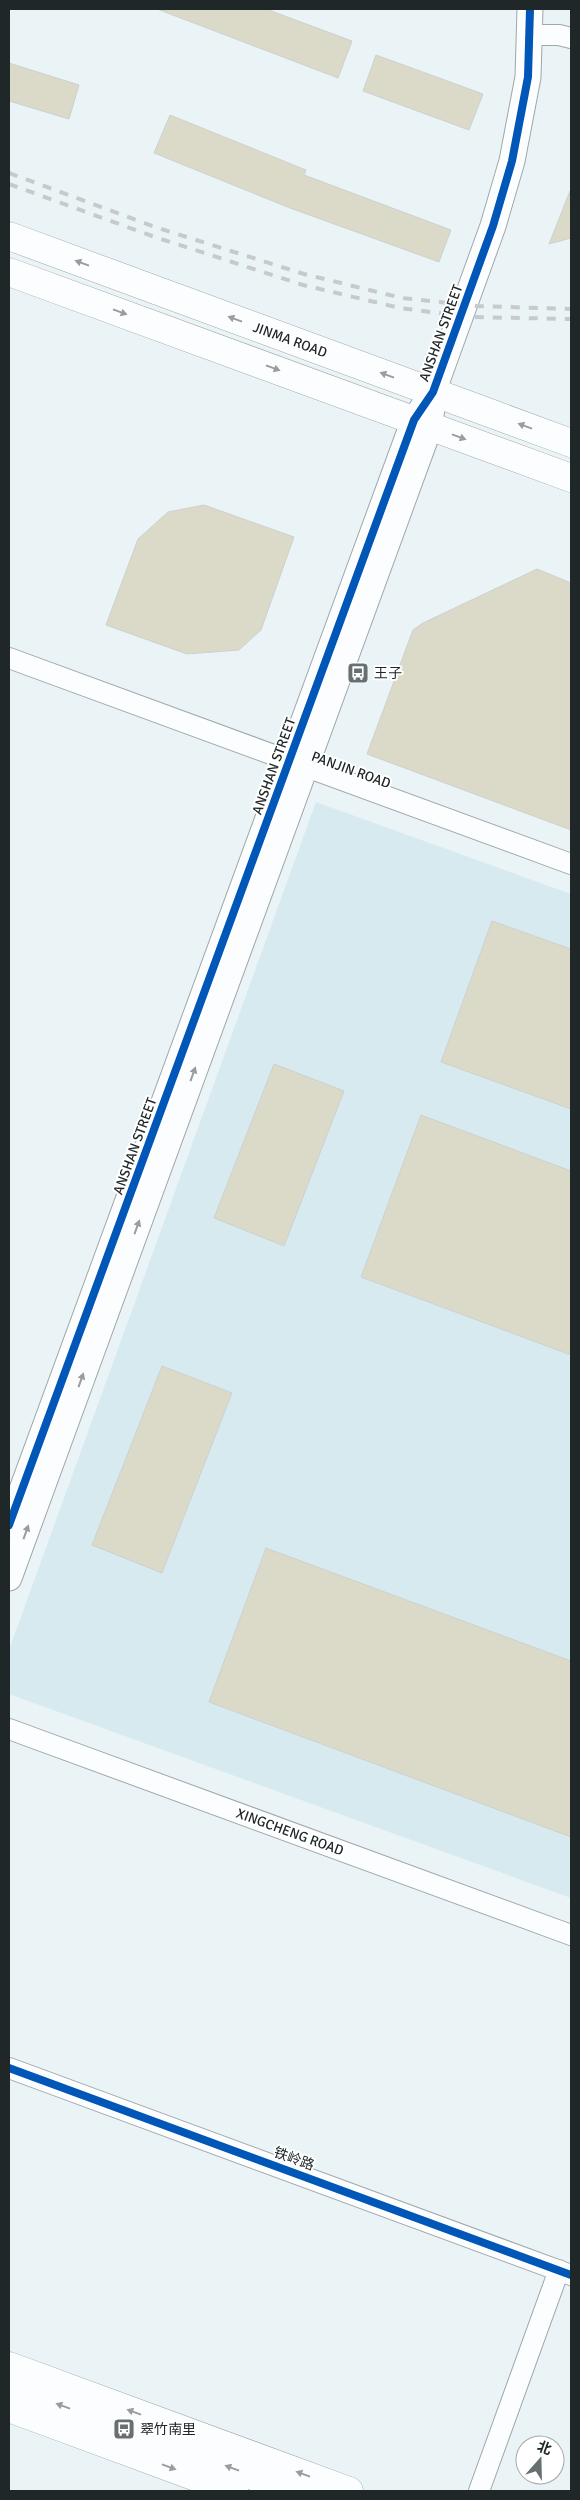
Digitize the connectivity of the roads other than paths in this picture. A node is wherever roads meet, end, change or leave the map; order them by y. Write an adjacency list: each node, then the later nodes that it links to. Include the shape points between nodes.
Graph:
1 (530, 9): 2 (street, ANSHAN STREET)
2 (529, 34): 3 (street); 6 (street, ANSHAN STREET, via 528,77 512,161 493,226)
3 (571, 38)
4 (9, 236): 6 (main road, JINMA ROAD, one-way to 4)
5 (9, 272): 7 (main road, one-way to 7)
6 (433, 392): 7 (street, ANSHAN STREET); 8 (main road, JINMA ROAD, one-way to 6)
7 (422, 423): 9 (main road, one-way to 9); 11 (street, ANSHAN STREET)
8 (571, 443)
9 (571, 478)
10 (9, 658): 11 (street, PANJIN ROAD)
11 (298, 763): 12 (street, PANJIN ROAD); 13 (street, ANSHAN STREET); 14 (street, ANSHAN STREET, one-way to 11)
12 (571, 864)
13 (9, 1525)
14 (9, 1578)
15 (9, 1728): 16 (street, XINGCHENG ROAD)
16 (571, 1935)
17 (9, 2068): 18 (street, 铁岭路)
18 (565, 2272): 23 (street)
19 (13, 2384): 20 (main road, one-way to 20); 21 (main road, one-way to 19); 22 (main road, one-way to 19)
20 (234, 2491)
21 (294, 2491)
22 (349, 2491)
23 (479, 2491)

